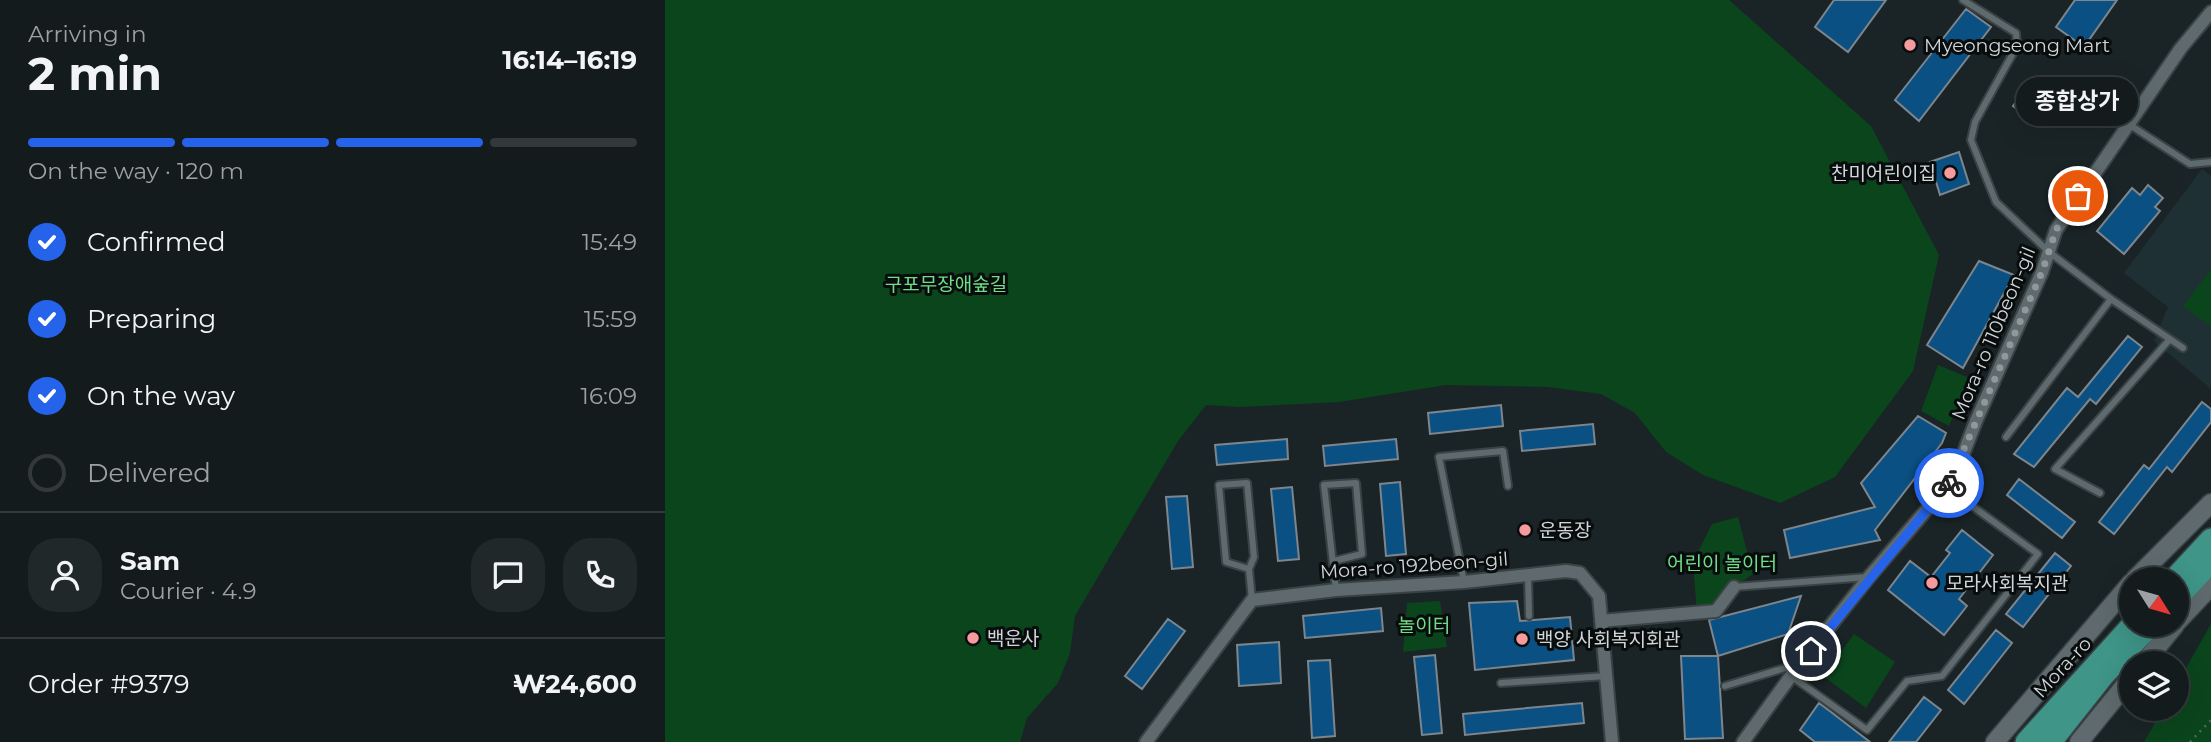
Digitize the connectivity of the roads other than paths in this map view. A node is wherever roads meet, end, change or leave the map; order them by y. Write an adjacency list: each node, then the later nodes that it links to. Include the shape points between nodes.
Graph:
1 (1963, 0): 7 (lane, via 2016,33 2017,46 1975,122 1972,140 1996,202)
2 (2211, 12): 4 (street, Mora-ro 110beon-gil)
3 (2211, 28): 4 (street)
4 (2194, 30): 5 (street, Mora-ro 110beon-gil)
5 (2130, 125): 6 (lane, via 2190,164); 7 (street, Mora-ro 110beon-gil, via 2056,230)
6 (2211, 162)
7 (2049, 251): 8 (lane); 13 (street, Mora-ro 110beon-gil)
8 (2111, 299): 9 (lane); 11 (lane)
9 (2170, 339): 10 (lane); 14 (lane, via 2055,469)
10 (2183, 348)
11 (2006, 437)
12 (1508, 486): 24 (lane, via 1503,451 1439,457)
13 (1946, 487): 23 (street, Mora-ro 110beon-gil); 38 (lane, via 2038,554 1942,676 1906,681 1867,730)
14 (2100, 493)
15 (2211, 503): 19 (main road)
16 (2211, 539): 20 (highway)
17 (1334, 561): 17 (lane, via 1324,485 1356,483 1361,554); 28 (lane)
18 (2211, 562): 25 (highway)
19 (2147, 567)
20 (2185, 567)
21 (1249, 569): 21 (lane, via 1226,562 1219,485 1247,483 1254,557); 30 (lane)
22 (1528, 575): 24 (street, Mora-ro 192beon-gil); 32 (lane); 33 (street, Mora-ro 192beon-gil, via 1580,573 1599,596)
23 (1870, 577): 27 (lane); 38 (street, Mora-ro 110beon-gil)
24 (1464, 582): 28 (street, Mora-ro 192beon-gil)
25 (2189, 585)
26 (2211, 586): 31 (main road)
27 (1734, 587): 33 (street, via 1716,611)
28 (1336, 590): 30 (street, Mora-ro 192beon-gil)
29 (2119, 597): 46 (main road)
30 (1252, 600): 43 (street)
31 (2189, 610)
32 (1529, 616)
33 (1601, 621): 39 (street, Mora-ro 192beon-gil)
34 (2121, 637): 47 (highway, Mora-ro)
35 (2139, 637): 48 (highway, Mora-ro)
36 (2165, 637): 37 (main road)
37 (2154, 651)
38 (1794, 673): 41 (lane, via 1785,668); 45 (street, Mora-ro 110beon-gil)
39 (1606, 676): 40 (lane); 44 (street, Mora-ro 192beon-gil)
40 (1501, 682)
41 (1725, 686)
42 (2119, 693): 49 (main road)
43 (1146, 742)
44 (1612, 742)
45 (1743, 742)
46 (1995, 742)
47 (2026, 742)
48 (2051, 742)
49 (2079, 742)

